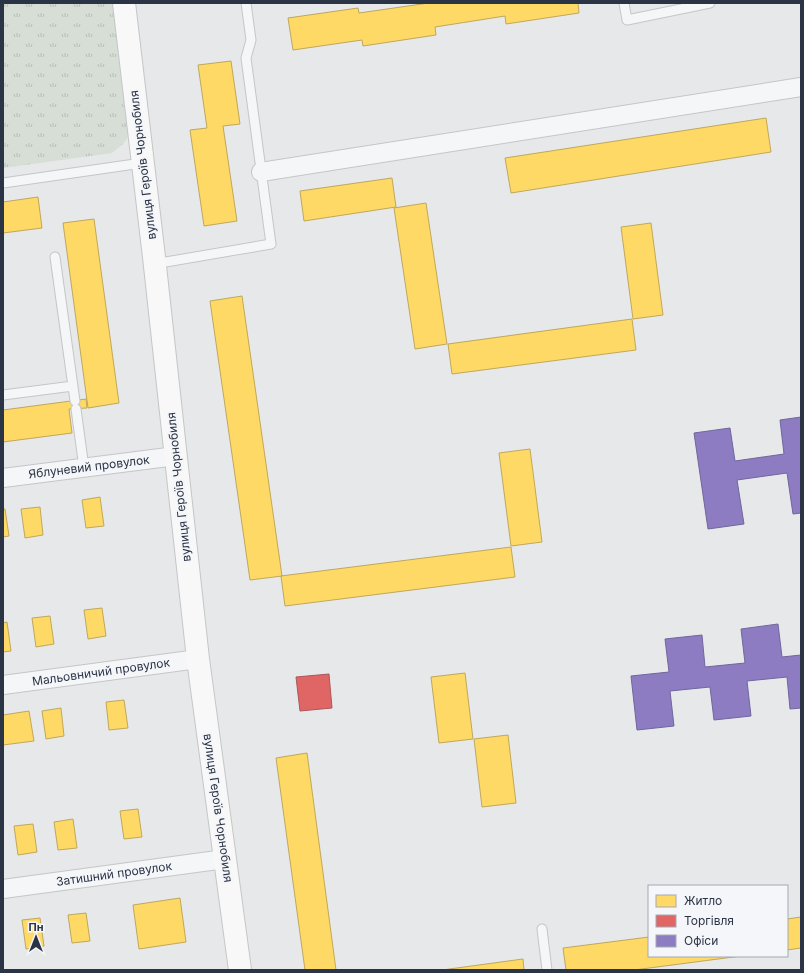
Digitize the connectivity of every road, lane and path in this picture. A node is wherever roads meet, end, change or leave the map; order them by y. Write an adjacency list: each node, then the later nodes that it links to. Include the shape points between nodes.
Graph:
1 (124, 3): 6 (street, вулиця Героїв Чорнобиля)
2 (246, 3): 7 (lane, via 252,40 246,58)
3 (624, 3): 4 (lane, via 627,20)
4 (710, 3)
5 (801, 87): 7 (street)
6 (142, 163): 8 (lane); 10 (street, вулиця Героїв Чорнобиля)
7 (261, 172): 10 (lane, via 271,244)
8 (3, 182)
9 (55, 258): 11 (lane)
10 (154, 264): 13 (street, вулиця Героїв Чорнобиля)
11 (73, 386): 12 (lane); 14 (lane)
12 (3, 395)
13 (176, 456): 14 (street, Яблуневий провулок); 16 (street, вулиця Героїв Чорнобиля)
14 (84, 468): 15 (street, Яблуневий провулок)
15 (3, 478)
16 (198, 659): 17 (street, Мальовничий провулок); 18 (street, вулиця Героїв Чорнобиля)
17 (3, 685)
18 (225, 859): 19 (street, Затишний провулок); 21 (street, вулиця Героїв Чорнобиля)
19 (3, 889)
20 (542, 929): 22 (lane)
21 (240, 970)
22 (547, 970)

